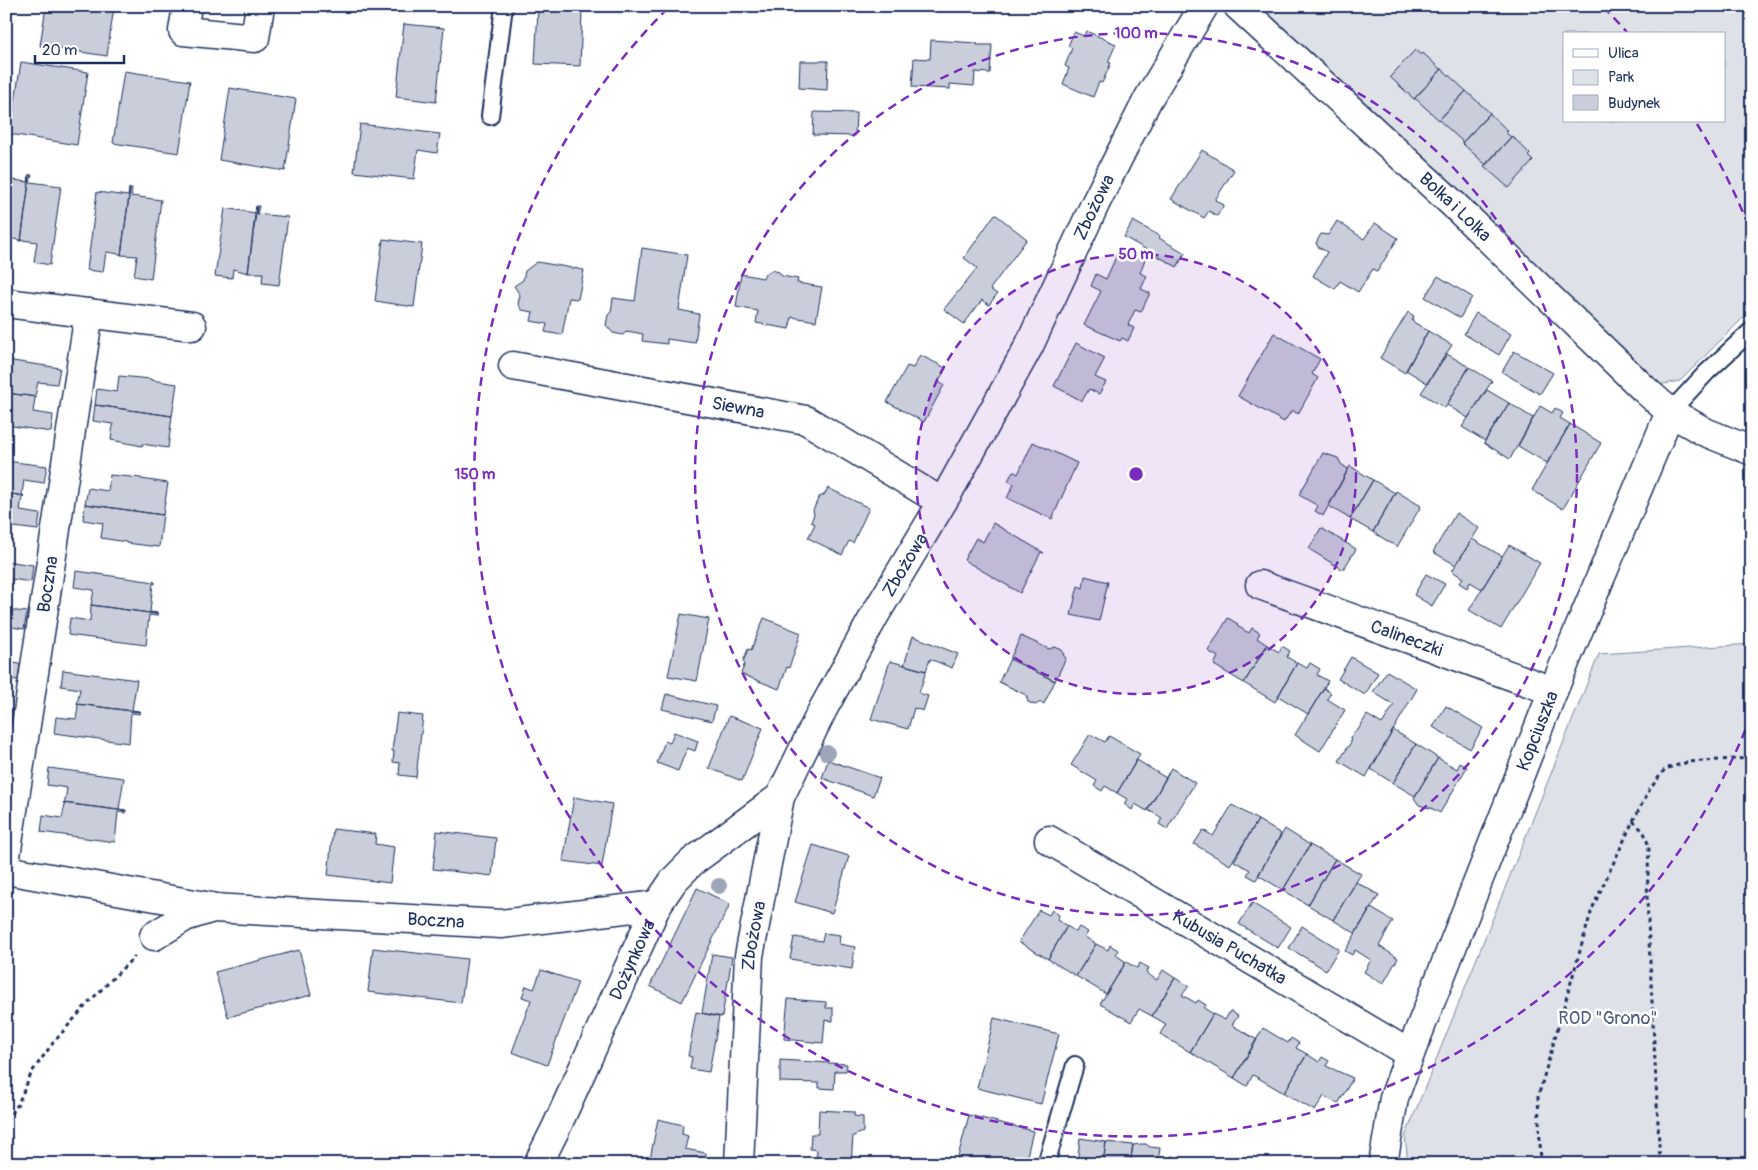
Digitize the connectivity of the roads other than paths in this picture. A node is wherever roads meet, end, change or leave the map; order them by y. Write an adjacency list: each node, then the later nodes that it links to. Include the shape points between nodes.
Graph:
1 (187, 6): 2 (street, via 183,31 255,38)
2 (260, 6)
3 (504, 6): 6 (lane)
4 (1204, 6): 14 (street, Zbożowa, via 1148,100 1028,346)
5 (1238, 6): 12 (street, Bolka i Lolka, via 1452,203)
6 (490, 116)
7 (6, 303): 8 (street)
8 (89, 313): 9 (street); 19 (street, Boczna)
9 (192, 326)
10 (1752, 330): 12 (lane, Kopciuszka)
11 (513, 366): 14 (street, Siewna, via 806,420)
12 (1670, 412): 13 (street, Bolka i Lolka, via 1705,432); 16 (street, Kopciuszka)
13 (1752, 451)
14 (942, 502): 17 (street, Zbożowa, via 823,709)
15 (1260, 585): 16 (street, Calineczki)
16 (1552, 691): 24 (street, Kopciuszka)
17 (780, 798): 21 (street, Dożynkowa, via 692,862 674,880); 27 (street, Zbożowa, via 749,956)
18 (1049, 840): 24 (street, Kubusia Puchatka)
19 (6, 856)
20 (6, 870): 22 (street, Boczna)
21 (657, 905): 22 (street, Boczna, via 501,924); 26 (street, Dożynkowa)
22 (212, 908): 23 (street, Boczna, via 185,917)
23 (154, 936)
24 (1410, 1054): 29 (street, Kopciuszka, via 1394,1098)
25 (1074, 1065): 28 (lane)
26 (538, 1164)
27 (739, 1164)
28 (1046, 1164)
29 (1383, 1164)

